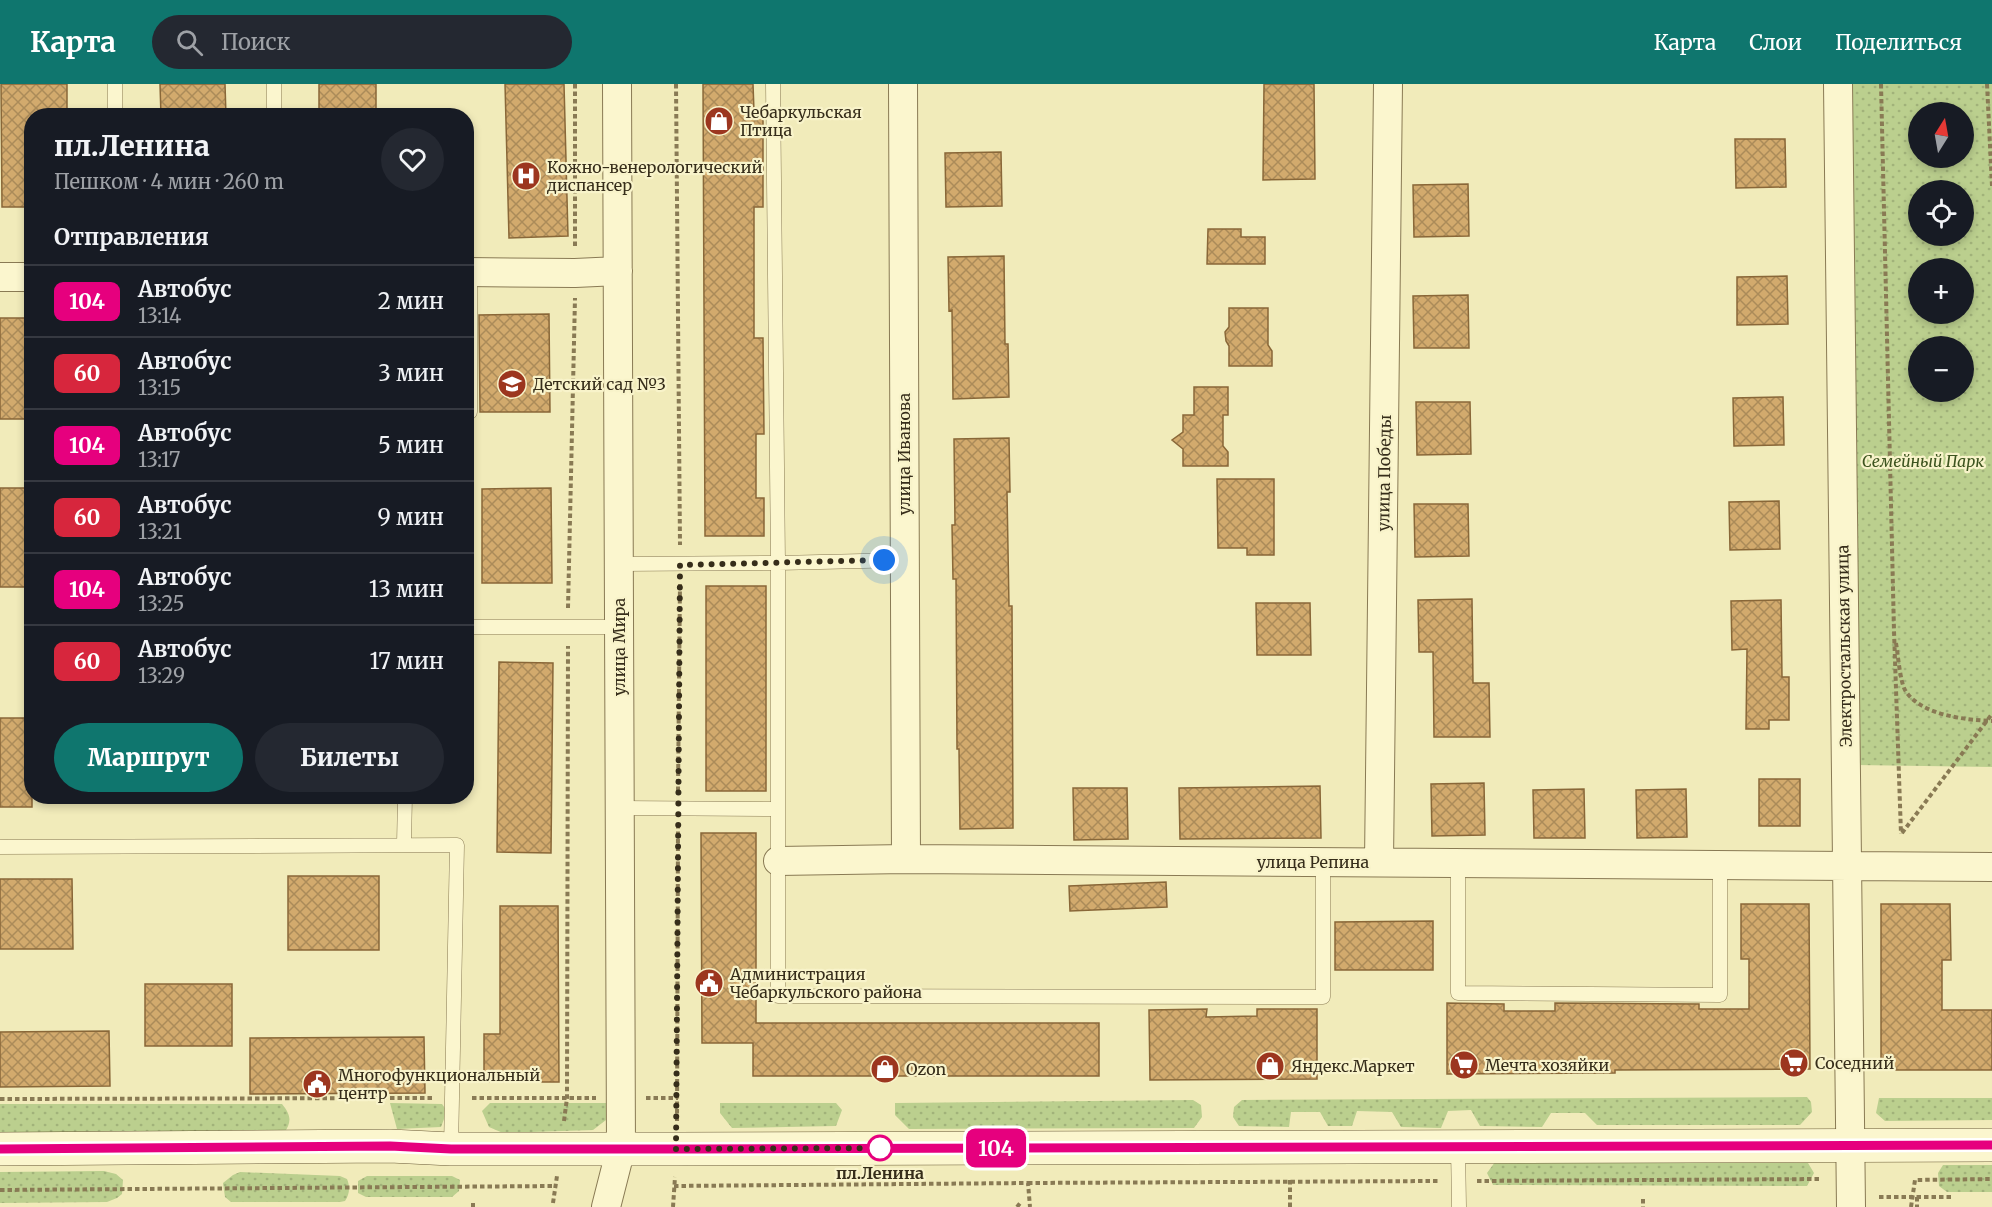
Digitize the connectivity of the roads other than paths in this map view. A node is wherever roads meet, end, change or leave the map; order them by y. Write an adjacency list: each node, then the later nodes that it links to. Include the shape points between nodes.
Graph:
1 (115, 84): 8 (lane)
2 (274, 84): 9 (lane)
3 (617, 84): 10 (street, улица Мира)
4 (773, 84): 15 (lane)
5 (903, 84): 14 (street, улица Иванова)
6 (1388, 84): 27 (street, улица Победы)
7 (1838, 84): 30 (street, Электростальская улица)
8 (115, 108)
9 (274, 108)
10 (618, 271): 11 (street); 16 (street, улица Мира)
11 (474, 272)
12 (0, 277): 13 (street)
13 (24, 277)
14 (905, 560): 15 (lane); 24 (street, улица Иванова)
15 (778, 563): 16 (lane); 21 (lane)
16 (619, 564): 18 (street, улица Мира)
17 (474, 627): 18 (lane)
18 (619, 627): 20 (street, улица Мира)
19 (405, 804): 22 (lane)
20 (620, 808): 21 (lane); 35 (street, улица Мира)
21 (778, 809): 25 (lane)
22 (404, 844): 23 (lane); 37 (lane, via 457,845)
23 (0, 847)
24 (906, 860): 25 (street, улица Репина); 26 (street, улица Репина)
25 (778, 861): 26 (lane, via 778,996 1323,997)
26 (1323, 862): 27 (street, улица Репина)
27 (1379, 862): 28 (street, улица Репина)
28 (1458, 863): 29 (street, улица Репина); 29 (lane, via 1458,993 1719,995)
29 (1720, 865): 30 (street, улица Репина)
30 (1847, 866): 31 (street, улица Репина); 32 (street, Электростальская улица)
31 (1992, 867)
32 (1850, 1145): 33 (street); 34 (street); 40 (street, Электростальская улица)
33 (1992, 1145)
34 (1458, 1146): 35 (street); 39 (lane)
35 (621, 1148): 37 (street); 38 (street, улица Мира)
36 (0, 1149): 37 (street)
37 (451, 1149)
38 (606, 1207)
39 (1459, 1207)
40 (1851, 1207)

